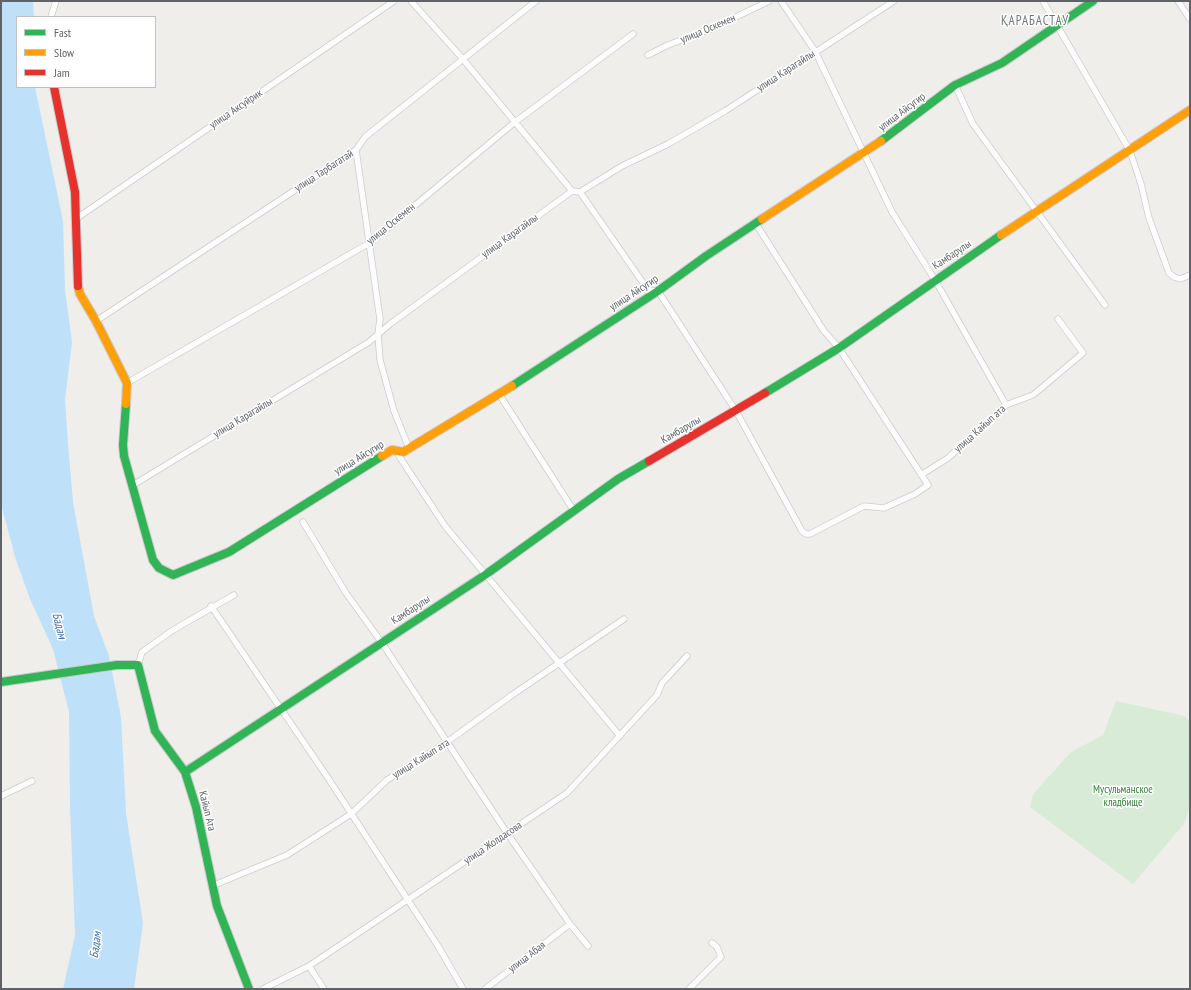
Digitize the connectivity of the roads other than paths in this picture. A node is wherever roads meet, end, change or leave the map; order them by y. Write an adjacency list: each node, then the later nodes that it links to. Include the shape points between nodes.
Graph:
1 (56, 1): 11 (street)
2 (394, 1): 28 (street, улица Аксуйрик)
3 (411, 1): 17 (street)
4 (536, 1): 17 (street, улица Тарбагатай)
5 (769, 1): 16 (street, улица Оскемен)
6 (781, 1): 15 (street)
7 (894, 1): 15 (street, улица Карагайлы)
8 (1043, 1): 13 (street)
9 (1093, 1): 13 (street, улица Айсугир)
10 (1178, 1): 12 (street)
11 (51, 16)
12 (1190, 19)
13 (1057, 25): 18 (street, улица Айсугир, via 1002,62); 23 (street)
14 (633, 34): 21 (street, улица Оскемен)
15 (815, 51): 24 (street); 26 (street, улица Карагайлы, via 725,111 668,144 622,166)
16 (648, 55)
17 (462, 58): 21 (street); 22 (street, улица Тарбагатай, via 365,137)
18 (955, 85): 24 (street, улица Айсугир); 27 (street, via 973,124)
19 (54, 88): 28 (street, via 75,192)
20 (1190, 110): 23 (street, Камбарулы)
21 (515, 122): 25 (street); 30 (street, улица Оскемен)
22 (356, 150): 30 (street); 36 (street, улица Тарбагатай)
23 (1130, 151): 27 (street, Камбарулы); 31 (street, via 1149,218 1169,273 1180,278)
24 (864, 153): 29 (street, улица Айсугир); 32 (street, via 892,212)
25 (572, 191): 26 (street); 37 (street, улица Карагайлы)
26 (580, 192): 33 (street, via 648,290)
27 (1036, 211): 32 (street, Камбарулы); 34 (street)
28 (77, 218): 36 (street, via 77,279 80,294)
29 (756, 224): 33 (street, улица Айсугир); 38 (street, via 824,331)
30 (371, 242): 37 (street, via 380,319); 39 (street, улица Оскемен)
31 (1190, 276)
32 (935, 280): 38 (street, Камбарулы); 41 (street)
33 (658, 291): 40 (street, улица Айсугир); 42 (street)
34 (1105, 305)
35 (1058, 319): 41 (street, улица Кайып ата, via 1083,354 1033,395)
36 (96, 321): 39 (street)
37 (378, 334): 43 (street, via 380,360 386,385); 45 (street, улица Карагайлы, via 369,342)
38 (839, 348): 42 (street, Камбарулы); 44 (street)
39 (128, 383): 45 (street, via 123,445)
40 (499, 394): 43 (street, улица Айсугир); 46 (street)
41 (1006, 404): 44 (street, улица Кайып ата, via 948,458)
42 (736, 411): 44 (street, via 806,534 864,506 884,508 915,494 928,486); 46 (street, Камбарулы, via 618,478)
43 (406, 450): 45 (street, улица Айсугир, via 392,450 229,552 173,575 159,568 153,560); 48 (street, via 399,456 418,487 445,526)
44 (920, 475)
45 (133, 485)
46 (574, 511): 48 (street, Камбарулы)
47 (303, 522): 52 (street, via 346,593)
48 (485, 575): 52 (street, Камбарулы); 54 (street)
49 (234, 595): 50 (street)
50 (211, 606): 55 (street, via 142,652); 57 (street)
51 (624, 619): 54 (street, улица Кайып ата)
52 (382, 643): 57 (street, Камбарулы); 59 (street)
53 (687, 656): 58 (street, улица Жолдасова, via 662,683 657,695)
54 (560, 664): 58 (street); 59 (street, улица Кайып ата)
55 (138, 665): 56 (street, via 117,665); 60 (street, Кайып Ата, via 155,731)
56 (1, 682)
57 (281, 709): 60 (street, Камбарулы); 63 (street)
58 (620, 736): 64 (street, улица Жолдасова, via 567,793)
59 (447, 742): 63 (street, улица Кайып ата, via 387,780); 64 (street)
60 (185, 772): 65 (street, Кайып Ата, via 196,807)
61 (32, 781): 62 (street)
62 (1, 796)
63 (351, 814): 65 (street, улица Кайып ата, via 287,855); 66 (street)
64 (507, 833): 66 (street, улица Жолдасова); 67 (street)
65 (212, 886): 71 (street, Кайып Ата, via 219,913)
66 (408, 901): 70 (street, улица Жолдасова); 74 (street)
67 (570, 924): 69 (street); 75 (street, улица Абая)
68 (712, 943): 76 (street, via 721,957)
69 (588, 946)
70 (309, 966): 72 (street, улица Жолдасова); 73 (street)
71 (249, 989)
72 (264, 989)
73 (324, 989)
74 (463, 989)
75 (485, 989)
76 (689, 989)

